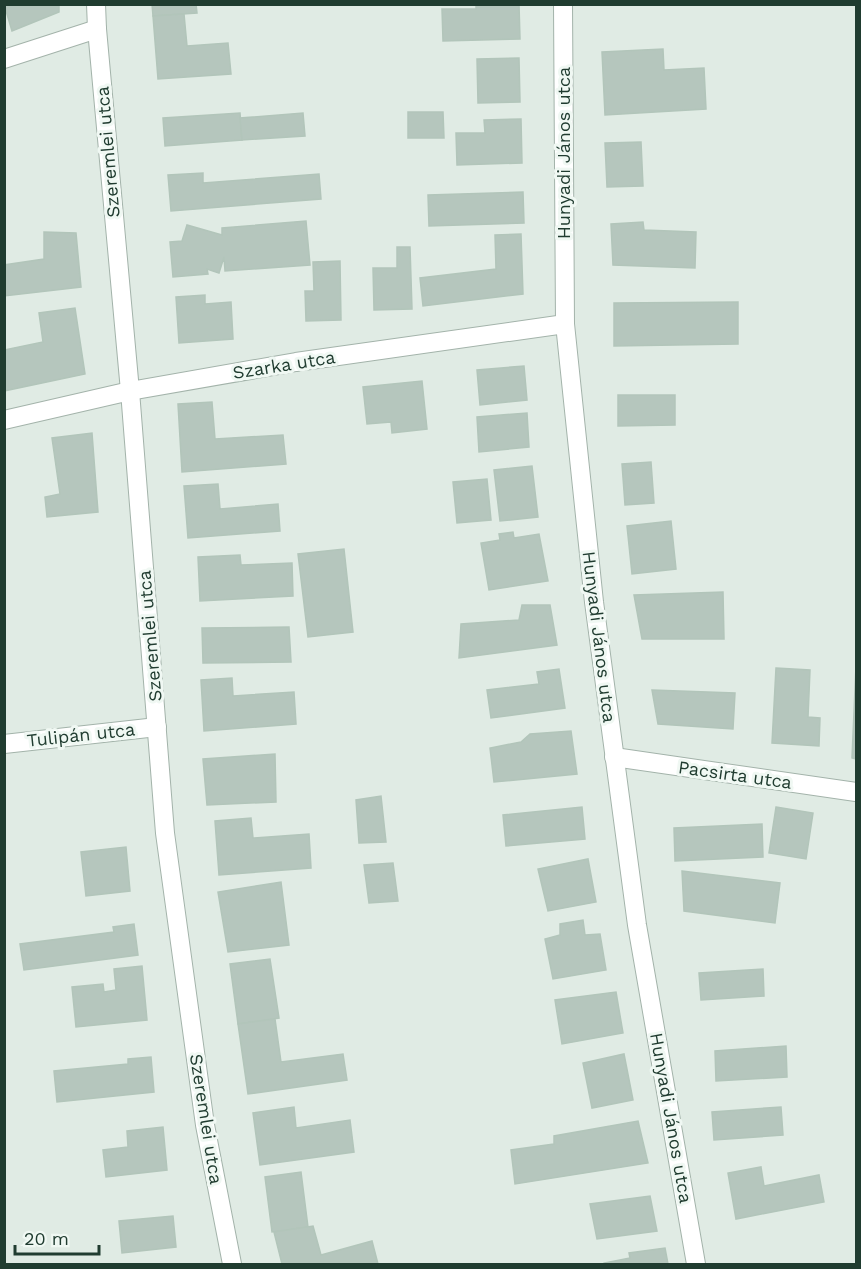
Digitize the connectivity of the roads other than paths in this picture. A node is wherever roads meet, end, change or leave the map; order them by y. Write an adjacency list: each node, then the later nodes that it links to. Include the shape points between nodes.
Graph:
1 (96, 4): 3 (street, Szeremlei utca)
2 (563, 4): 5 (street, Hunyadi János utca)
3 (97, 29): 4 (street); 6 (street, Szeremlei utca)
4 (4, 59)
5 (565, 324): 6 (street, Szarka utca, via 296,362); 10 (street, Hunyadi János utca)
6 (130, 391): 7 (street, Szarka utca); 8 (street, Szeremlei utca)
7 (4, 420)
8 (157, 727): 9 (street, Tulipán utca); 12 (street, Szeremlei utca, via 165,833 200,1090)
9 (4, 744)
10 (614, 757): 11 (street, Pacsirta utca); 13 (street, Hunyadi János utca, via 637,925)
11 (856, 792)
12 (232, 1264)
13 (696, 1264)

